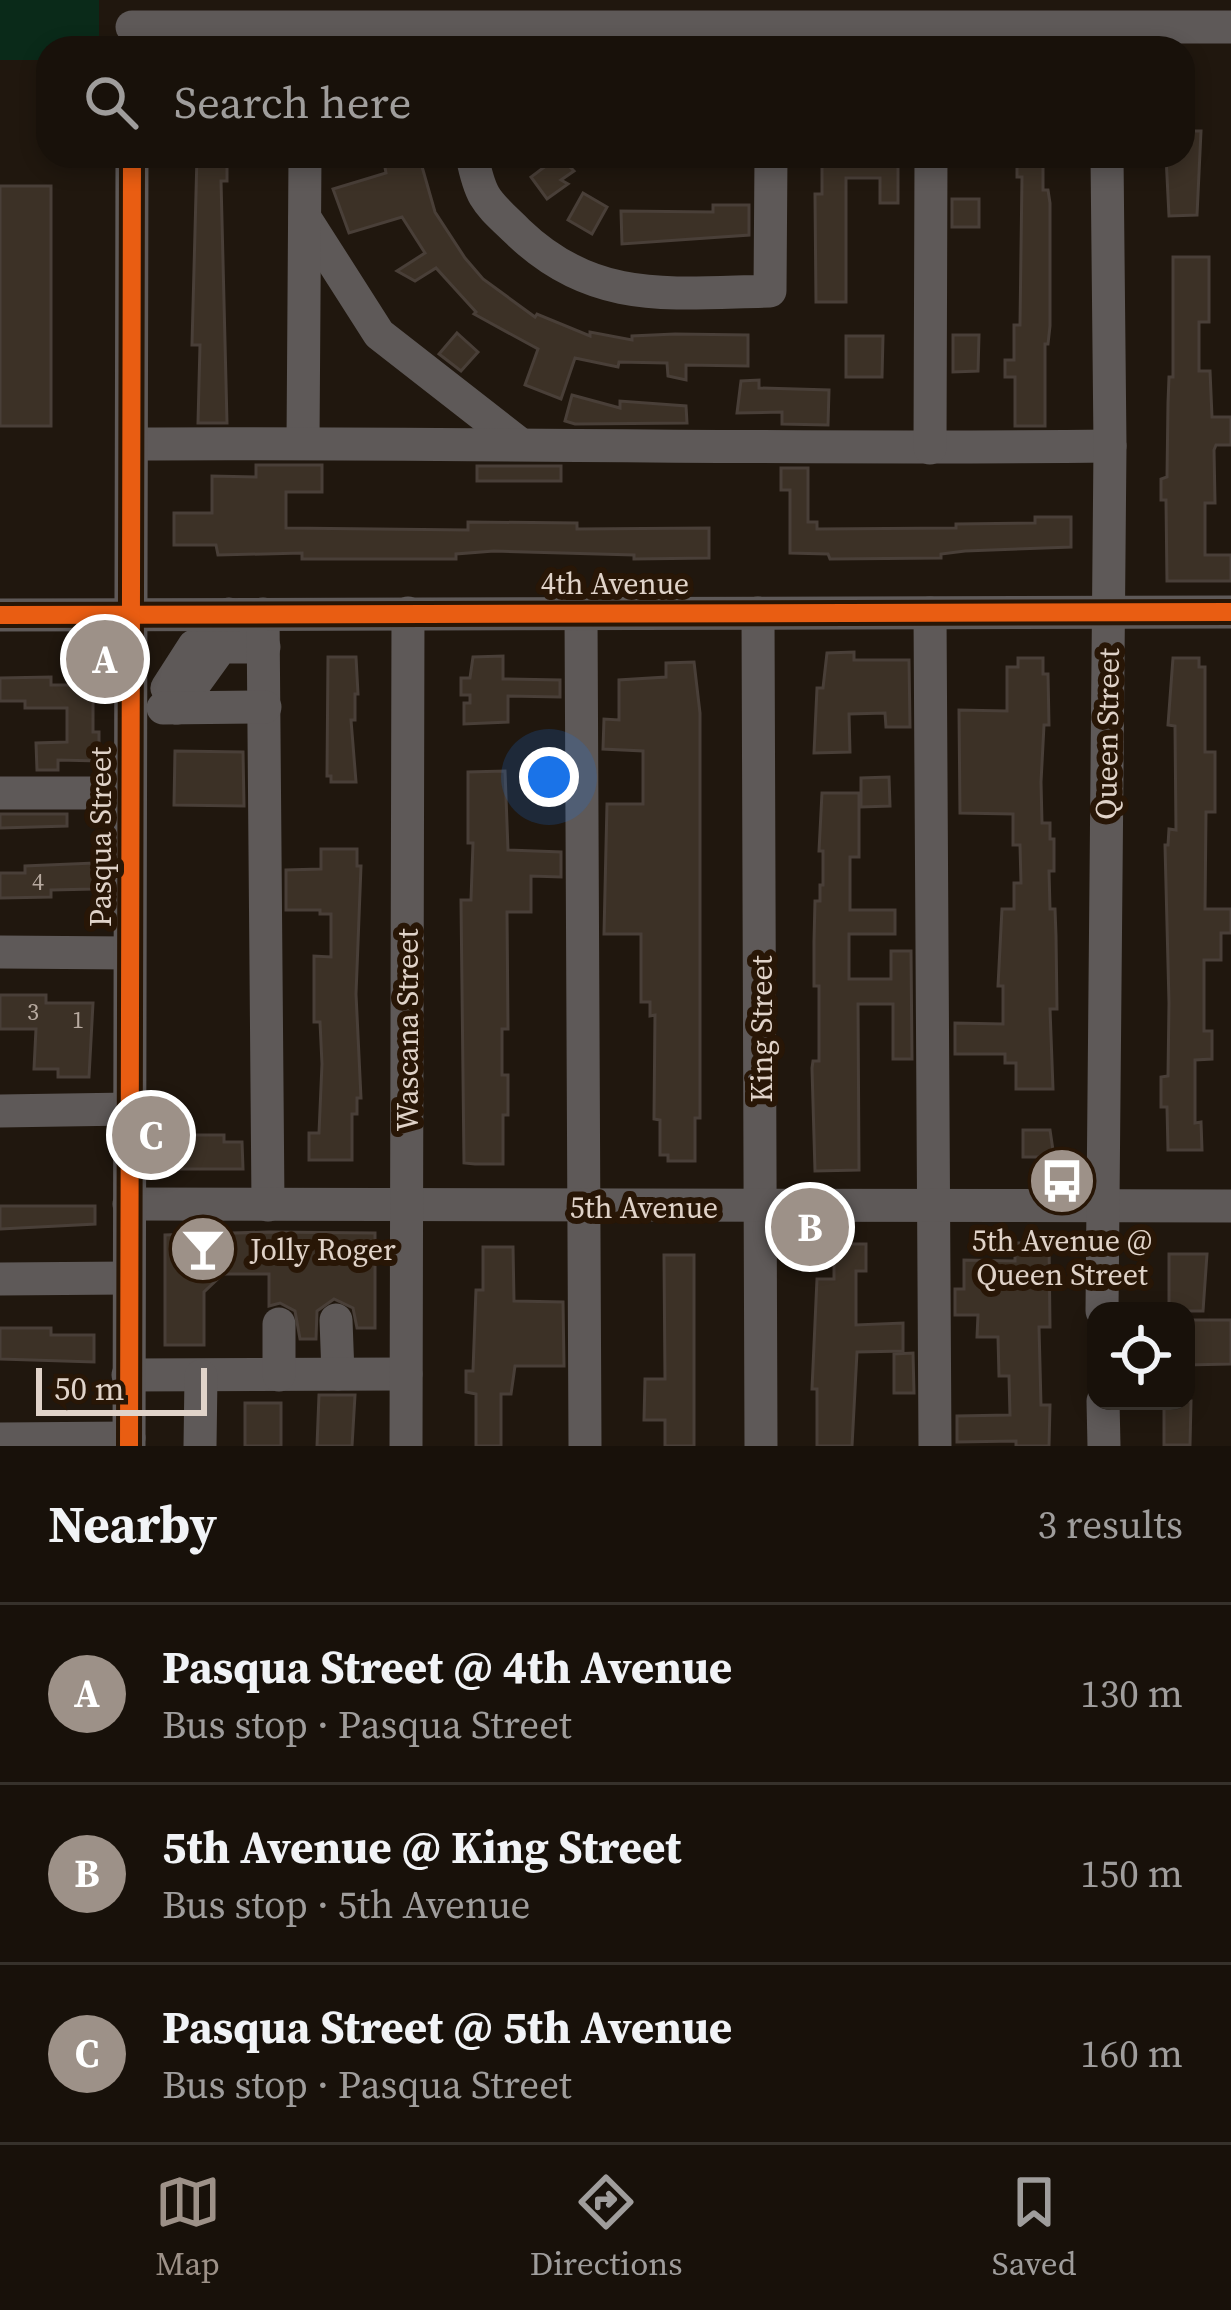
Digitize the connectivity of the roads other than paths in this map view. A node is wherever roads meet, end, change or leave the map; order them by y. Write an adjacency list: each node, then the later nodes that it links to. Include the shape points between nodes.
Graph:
1 (132, 25): 6 (street)
2 (463, 25): 7 (street); 8 (street)
3 (770, 25): 9 (street); 10 (street)
4 (1106, 25): 5 (street); 11 (street)
5 (1231, 27)
6 (278, 36)
7 (329, 36)
8 (601, 36)
9 (648, 36)
10 (906, 36)
11 (958, 36)
12 (132, 168): 20 (street, Pasqua Street)
13 (305, 168): 18 (street)
14 (474, 168): 15 (street, via 480,196 534,248 575,275 644,293 770,291)
15 (772, 168)
16 (931, 168): 23 (street)
17 (1107, 168): 22 (street, Queen Street)
18 (305, 218): 19 (street); 21 (street, via 380,334)
19 (303, 443): 20 (street); 21 (street)
20 (133, 444): 30 (street, Pasqua Street)
21 (520, 444): 23 (street)
22 (1110, 446): 23 (street); 24 (street, Queen Street)
23 (930, 448)
24 (1108, 612): 25 (street, 4th Avenue); 29 (street, 4th Avenue); 48 (street, Queen Street)
25 (1231, 612)
26 (409, 613): 27 (street, 4th Avenue); 32 (street, 4th Avenue); 45 (street, Wascana Street)
27 (581, 613): 28 (street, 4th Avenue); 50 (street)
28 (758, 613): 29 (street, 4th Avenue); 47 (street, King Street)
29 (930, 613): 46 (street)
30 (132, 614): 31 (street, 4th Avenue); 32 (street, 4th Avenue); 35 (street, Pasqua Street)
31 (0, 615)
32 (245, 634): 33 (street); 34 (street); 36 (street, via 194,646 167,688)
33 (214, 706): 34 (street); 36 (street)
34 (265, 707): 44 (street)
35 (131, 708): 36 (street); 38 (street, Pasqua Street)
36 (177, 708)
37 (0, 793): 38 (street)
38 (130, 793): 40 (street, Pasqua Street)
39 (0, 952): 40 (street)
40 (129, 952): 41 (street, Pasqua Street)
41 (130, 1109): 42 (street); 43 (street, Pasqua Street)
42 (0, 1111)
43 (130, 1204): 44 (street, 5th Avenue); 51 (street, Pasqua Street)
44 (268, 1205): 45 (street, 5th Avenue)
45 (406, 1205): 50 (street, 5th Avenue); 57 (street, Wascana Street)
46 (935, 1205): 47 (street, 5th Avenue); 48 (street, 5th Avenue); 68 (street)
47 (762, 1206): 50 (street, 5th Avenue); 67 (street, King Street)
48 (1100, 1206): 49 (street, 5th Avenue); 53 (street, Queen Street)
49 (1231, 1206)
50 (584, 1208): 66 (street)
51 (128, 1278): 52 (street); 58 (street, Pasqua Street)
52 (0, 1279)
53 (1102, 1302)
54 (336, 1320): 56 (street)
55 (280, 1324): 59 (street)
56 (338, 1374): 57 (street); 59 (street)
57 (406, 1374): 65 (street, Wascana Street)
58 (128, 1375): 60 (street); 63 (street, Pasqua Street)
59 (279, 1375): 60 (street)
60 (201, 1376): 64 (street)
61 (1103, 1410): 69 (street)
62 (0, 1439): 63 (street)
63 (129, 1442)
64 (200, 1446)
65 (406, 1446)
66 (585, 1446)
67 (761, 1446)
68 (935, 1446)
69 (1104, 1446)

